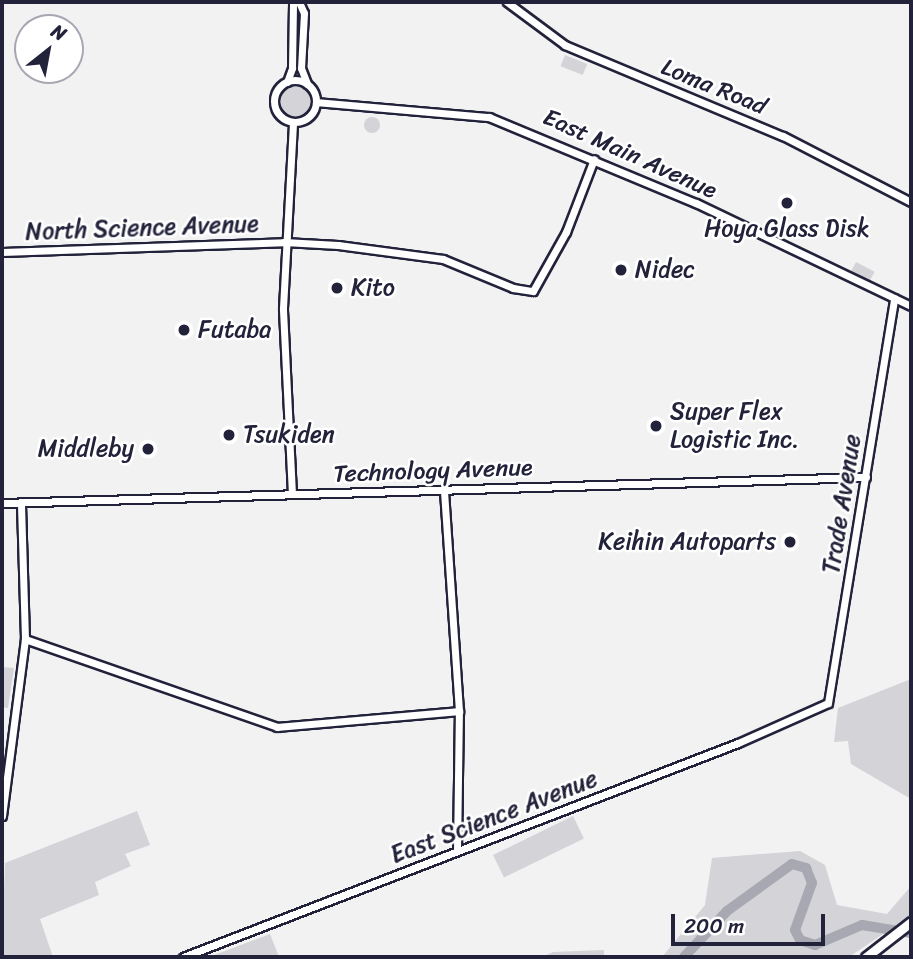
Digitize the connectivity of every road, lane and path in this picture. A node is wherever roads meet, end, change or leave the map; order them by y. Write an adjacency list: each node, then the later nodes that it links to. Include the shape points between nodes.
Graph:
1 (293, 2): 4 (street, via 292,68)
2 (299, 2): 5 (street, via 304,13 301,68)
3 (507, 2): 9 (street, Loma Road, via 565,45 783,136)
4 (287, 82): 5 (street); 7 (street, via 276,90 274,107 280,117)
5 (308, 85): 6 (street)
6 (316, 102): 7 (street, via 308,118); 8 (street, East Main Avenue, via 489,117)
7 (293, 123): 10 (street)
8 (594, 159): 10 (street, North Science Avenue, via 566,232 533,291 413,252); 12 (street, East Main Avenue)
9 (911, 202)
10 (284, 242): 11 (street, North Science Avenue); 16 (street)
11 (2, 252)
12 (894, 298): 13 (street, East Main Avenue); 14 (street, Trade Avenue)
13 (911, 306)
14 (866, 477): 15 (street, Technology Avenue); 21 (street, Trade Avenue, via 832,695)
15 (444, 490): 16 (street, Technology Avenue); 20 (street)
16 (292, 494): 18 (street, Technology Avenue)
17 (2, 503): 18 (street, Technology Avenue)
18 (21, 503): 19 (street)
19 (25, 639): 20 (street, via 277,727); 23 (street)
20 (459, 711): 25 (street)
21 (818, 711): 25 (street, East Science Avenue)
22 (2, 745): 23 (street)
23 (11, 746): 24 (street)
24 (2, 816)
25 (457, 850): 27 (street, East Science Avenue)
26 (911, 922): 28 (main road)
27 (183, 957)
28 (866, 957)

